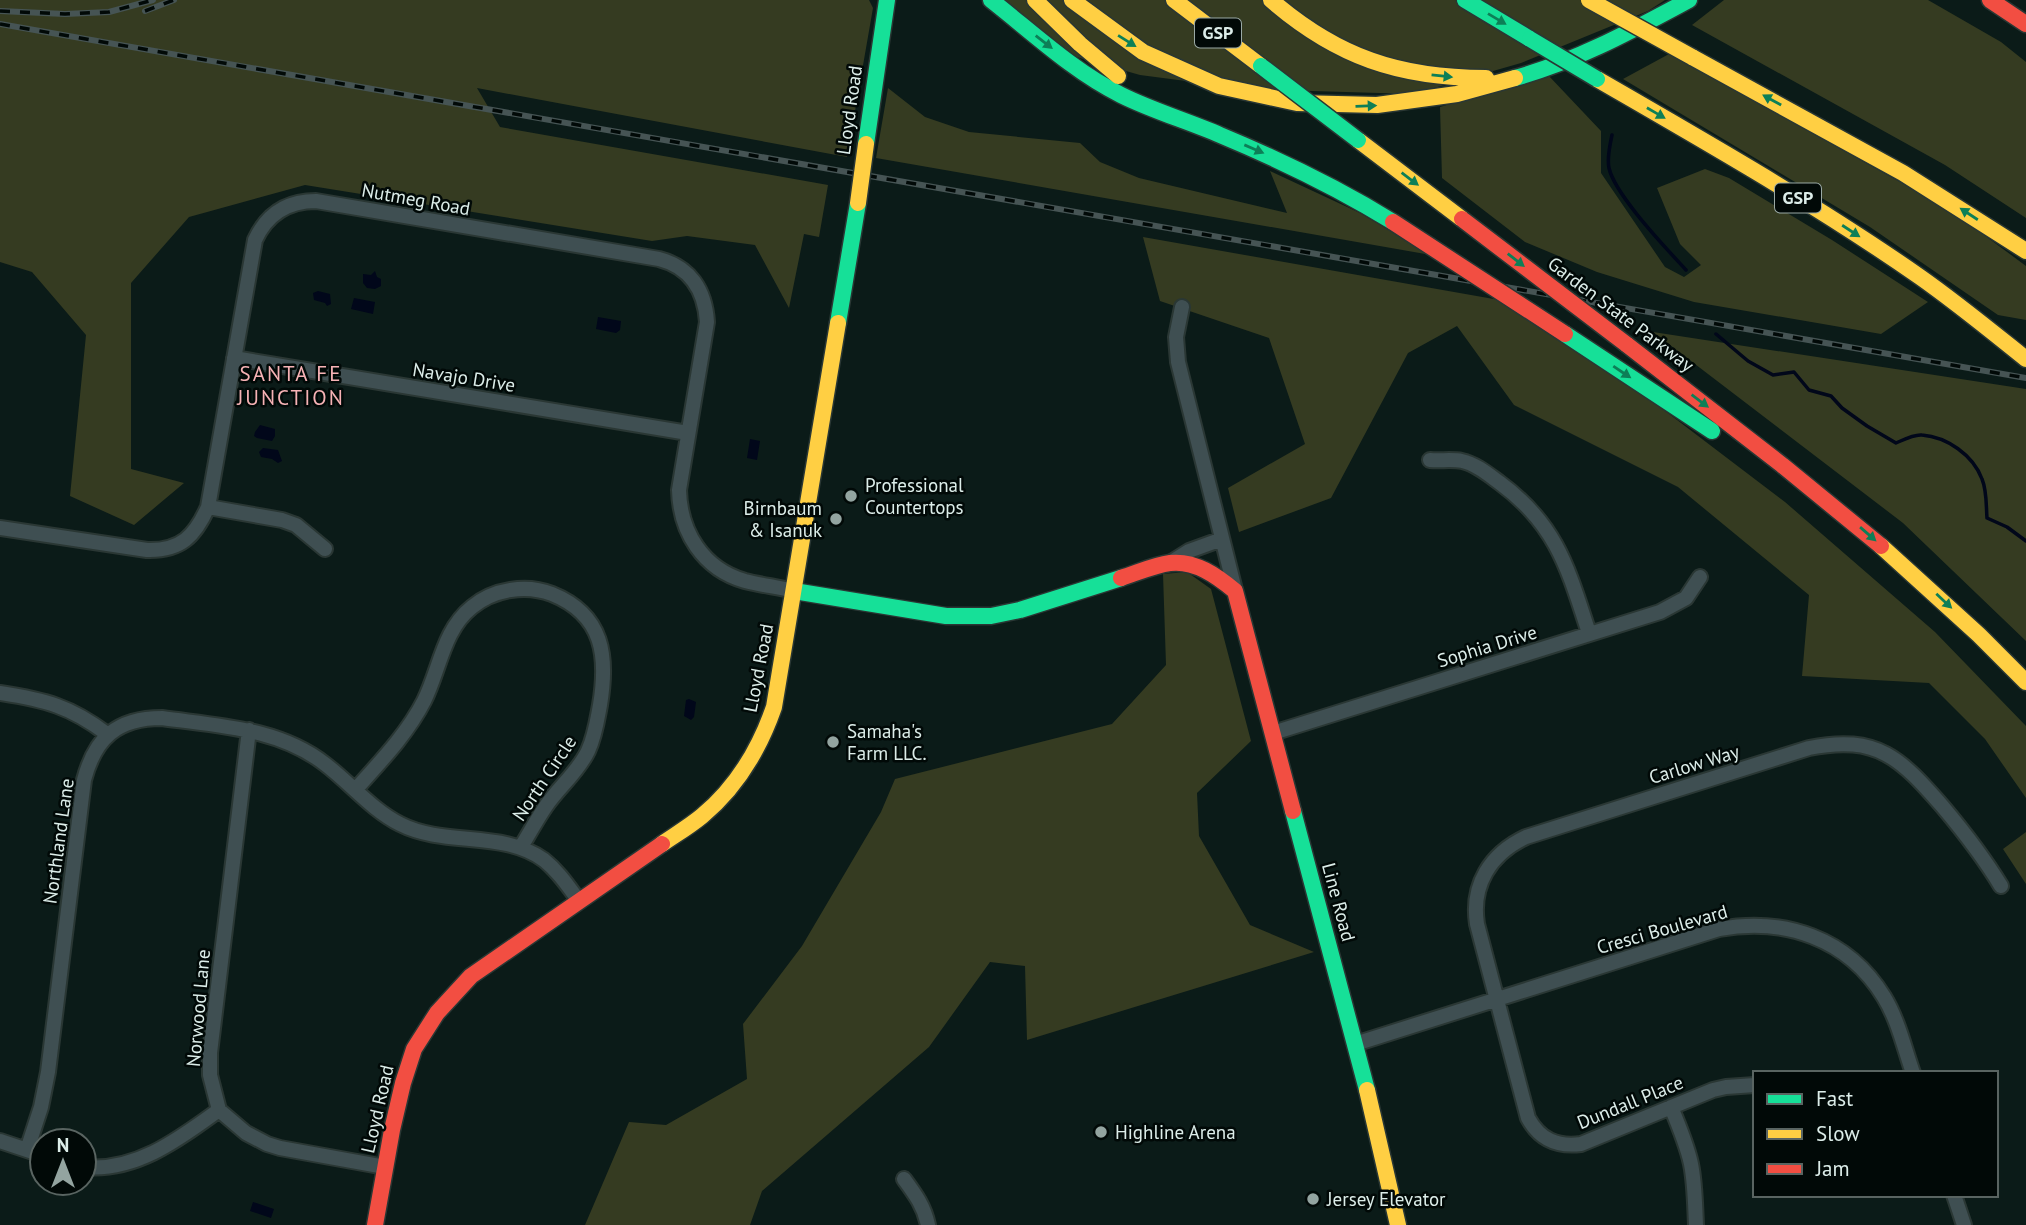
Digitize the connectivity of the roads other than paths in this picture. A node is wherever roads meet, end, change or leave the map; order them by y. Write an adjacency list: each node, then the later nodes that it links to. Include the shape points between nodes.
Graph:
1 (887, 0): 27 (main road, Lloyd Road, bridge)
2 (991, 0): 13 (main road, one-way to 13, via 1103,85)
3 (1035, 0): 13 (main road, via 1123,80)
4 (1072, 0): 12 (main road, one-way to 12, via 1129,42 1178,69 1229,89 1280,100 1343,106 1407,103 1471,92)
5 (1174, 0): 21 (main road, Garden State Parkway / GSP, one-way to 21, bridge)
6 (1271, 0): 12 (main road, one-way to 12, via 1332,44 1388,66 1459,78)
7 (1465, 0): 17 (main road, GSP, one-way to 17, bridge, via 1844,227 1922,279)
8 (1589, 0): 14 (main road, one-way to 8, bridge, via 1903,173)
9 (1689, 0): 12 (main road, via 1616,40)
10 (1990, 0): 11 (main road)
11 (2026, 24)
12 (1529, 74)
13 (1191, 123): 21 (main road, one-way to 21, bridge, via 1318,179 1393,222 1764,467)
14 (2026, 251)
15 (1182, 307): 23 (street, Line Road, via 1176,337 1178,362)
16 (234, 358): 18 (street, Navajo Drive); 18 (street, Nutmeg Road, via 253,247 261,228 281,209 316,201 659,259 681,268 696,283 706,308); 20 (street, Nutmeg Road)
17 (2026, 359)
18 (688, 433): 27 (street, Nutmeg Road, via 679,505 693,544 729,575)
19 (1430, 460): 29 (street, via 1475,466 1535,514 1562,555)
20 (208, 507): 22 (street, Nutmeg Road, via 192,535 158,550); 24 (street, via 282,520)
21 (1842, 512): 30 (main road, Garden State Parkway / GSP, one-way to 30, via 1928,586)
22 (0, 528)
23 (1222, 539): 25 (street); 28 (street, Line Road)
24 (325, 548)
25 (1170, 563): 27 (main road, via 991,616 946,616); 28 (main road, via 1212,572)
26 (1700, 577): 29 (street, Sophia Drive, via 1686,598 1673,606)
27 (793, 590): 38 (main road, Lloyd Road, via 774,708 744,772 701,817)
28 (1235, 591): 33 (main road, Line Road)
29 (1589, 633): 33 (street, Sophia Drive)
30 (2026, 682)
31 (0, 693): 34 (street, via 54,704)
32 (250, 730): 34 (street, via 149,718); 35 (street, via 304,750); 44 (street, Norwood Lane, via 210,1052 210,1075)
33 (1273, 733): 40 (main road, Line Road)
34 (107, 734): 46 (street, Northland Lane, via 84,780 48,1072)
35 (356, 789): 36 (street, via 385,816 416,831); 36 (street, North Circle, via 414,719 450,634 465,613 500,592 548,592 573,605 591,626 602,651 604,679 587,752 545,807)
36 (522, 847): 38 (street, via 554,868)
37 (2001, 886): 39 (street, Carlow Way, via 1913,772 1874,749 1852,744 1809,748 1526,837 1504,849 1485,872 1476,904)
38 (579, 901): 48 (main road, Lloyd Road, via 471,976 436,1013 408,1063)
39 (1496, 999): 40 (street, Cresci Boulevard); 41 (street, Cresci Boulevard, via 1719,929 1781,927 1828,943 1869,977 1890,1009); 43 (street, Dundall Place, via 1528,1118 1539,1135 1568,1146 1581,1144)
40 (1355, 1044): 53 (main road, Line Road)
41 (1908, 1071)
42 (1753, 1085): 43 (street, Dundall Place, via 1713,1090)
43 (1671, 1107): 54 (street, via 1691,1164)
44 (219, 1110): 47 (street, via 149,1155 117,1167); 48 (street, via 267,1144)
45 (0, 1141): 46 (street)
46 (27, 1150)
47 (98, 1167)
48 (385, 1167): 51 (main road, Lloyd Road)
49 (904, 1179): 52 (street, via 919,1199)
50 (1955, 1197): 55 (street)
51 (375, 1225)
52 (928, 1225)
53 (1398, 1225)
54 (1696, 1225)
55 (1964, 1225)

